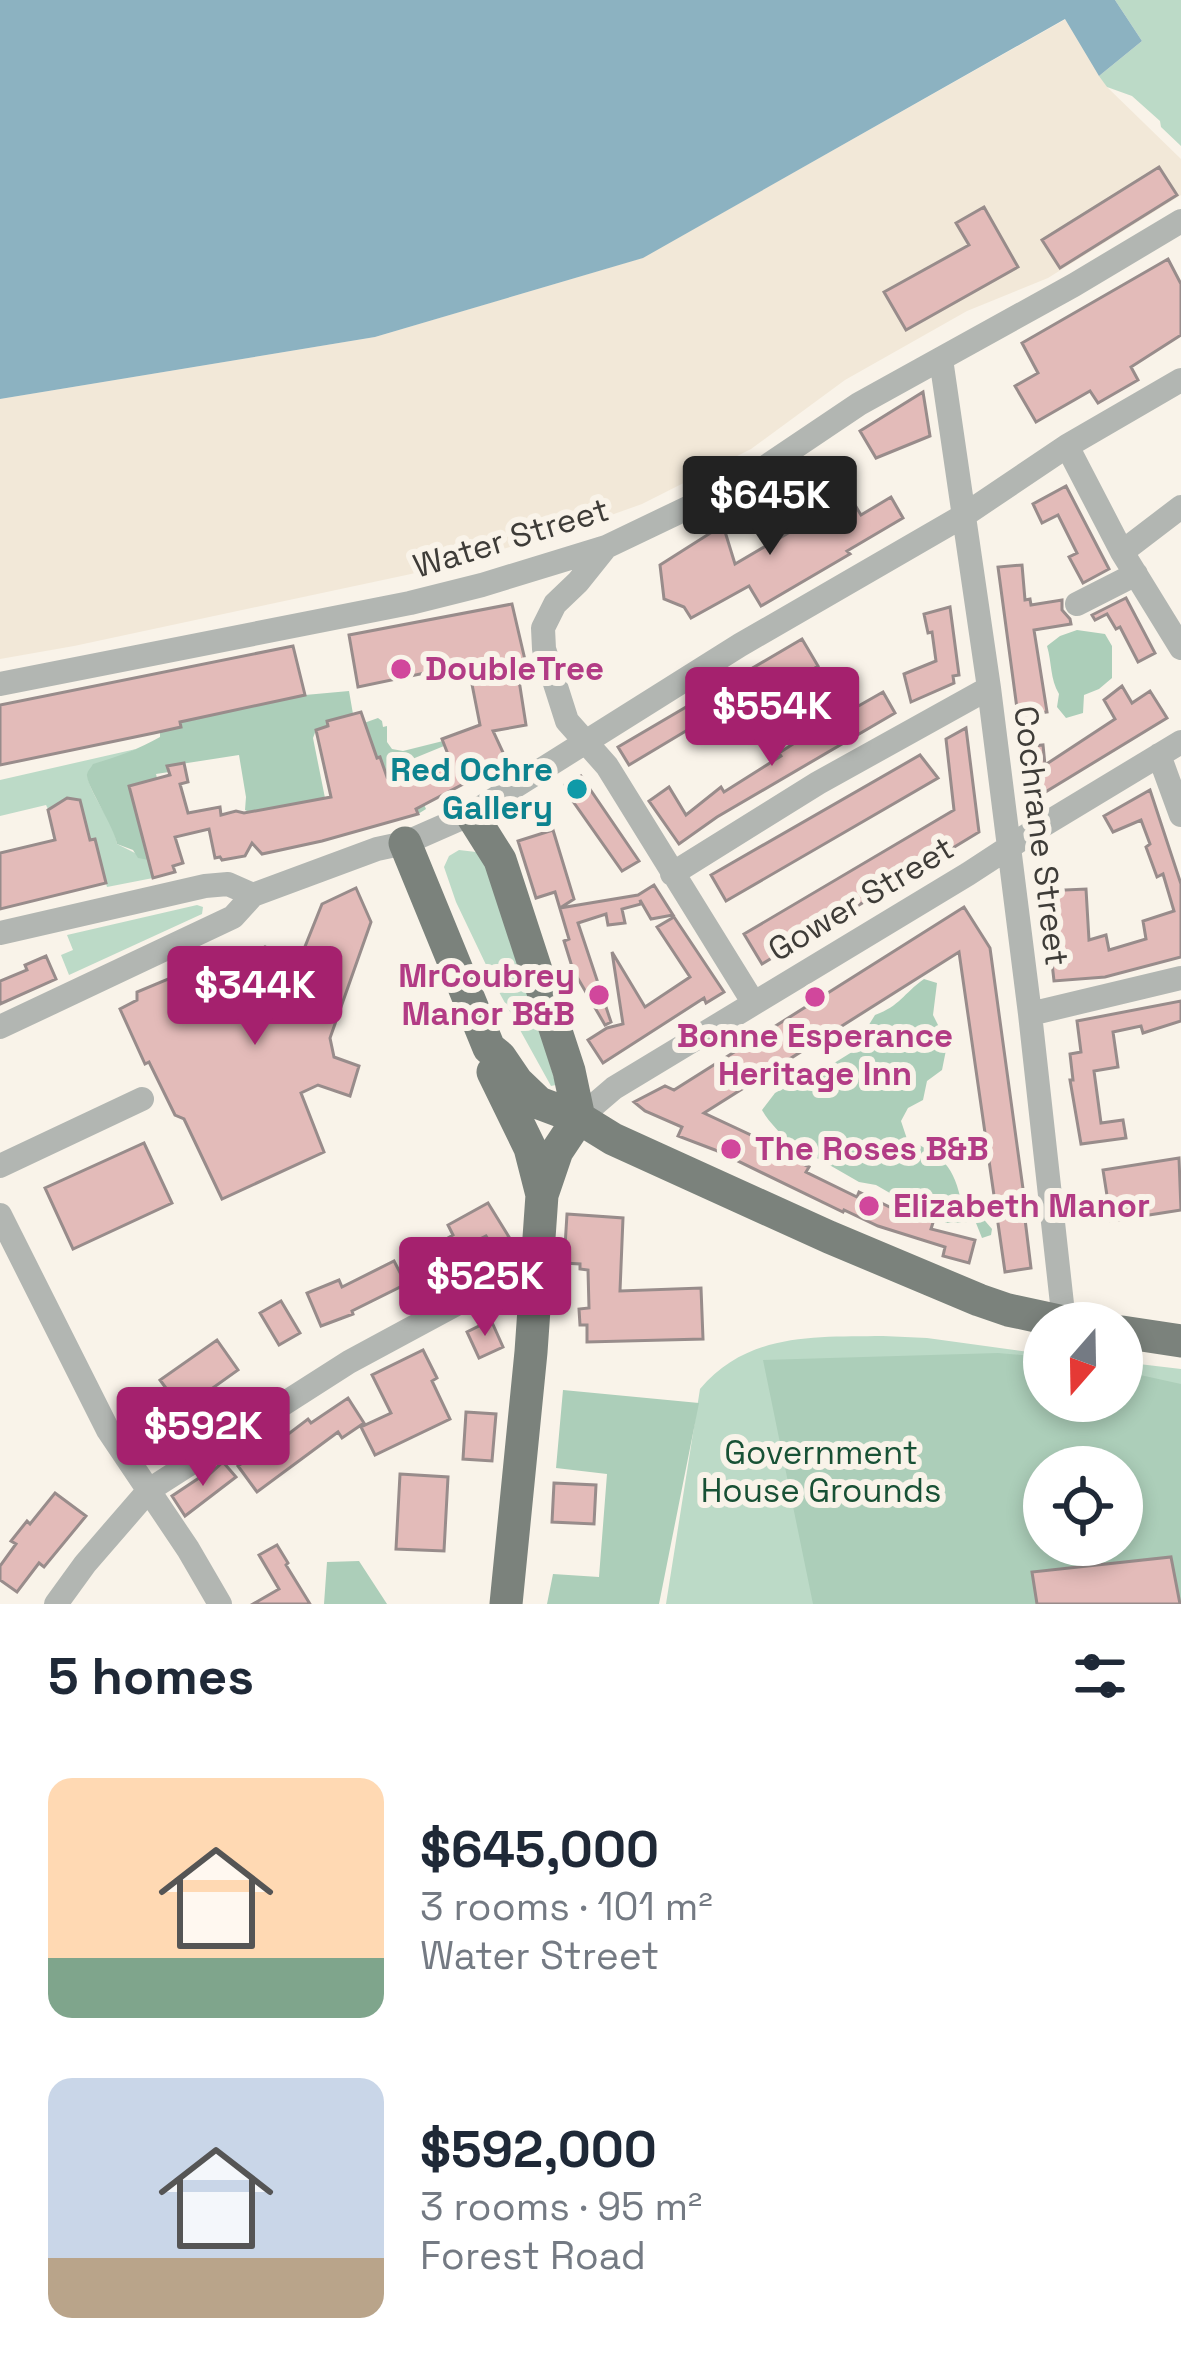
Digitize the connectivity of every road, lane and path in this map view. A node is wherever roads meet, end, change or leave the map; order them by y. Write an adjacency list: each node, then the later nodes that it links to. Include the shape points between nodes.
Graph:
1 (1181, 221): 2 (street, Water Street)
2 (941, 359): 6 (street, Cochrane Street); 7 (street, Water Street, via 746,480)
3 (1181, 380): 4 (street)
4 (1067, 446): 6 (street); 8 (street)
5 (1181, 507): 8 (street)
6 (963, 515): 13 (street, Cochrane Street); 14 (street)
7 (607, 547): 12 (street, Water Street, via 410,603); 14 (street, via 543,628 567,721)
8 (1122, 551): 9 (street)
9 (1136, 574): 10 (street); 11 (street)
10 (1077, 604)
11 (1181, 648)
12 (0, 685)
13 (989, 688): 19 (street, Cochrane Street); 20 (street)
14 (586, 742): 16 (street); 20 (street)
15 (1170, 749): 17 (street); 19 (street, Gower Street)
16 (471, 814): 18 (street); 29 (main road, via 500,860)
17 (1181, 815)
18 (404, 843): 21 (street); 27 (main road)
19 (1007, 850): 24 (street, Gower Street); 25 (street, Cochrane Street)
20 (672, 874): 24 (street)
21 (253, 896): 22 (street, via 228,884 205,886); 26 (street, via 233,917)
22 (0, 933)
23 (1181, 978): 25 (street)
24 (753, 1002): 29 (street, Gower Street)
25 (1030, 1014): 34 (street, Cochrane Street)
26 (0, 1027)
27 (489, 1048): 29 (main road, via 539,1103); 31 (main road)
28 (142, 1099): 30 (street)
29 (579, 1118): 31 (main road); 35 (main road, via 848,1245)
30 (0, 1166)
31 (542, 1195): 33 (main road)
32 (0, 1215): 38 (street, via 108,1430)
33 (536, 1261): 38 (street, via 349,1362); 41 (main road)
34 (1064, 1302)
35 (1023, 1312)
36 (1143, 1335): 37 (main road)
37 (1181, 1341)
38 (149, 1490): 39 (street); 40 (street)
39 (56, 1604)
40 (220, 1604)
41 (506, 1604)

